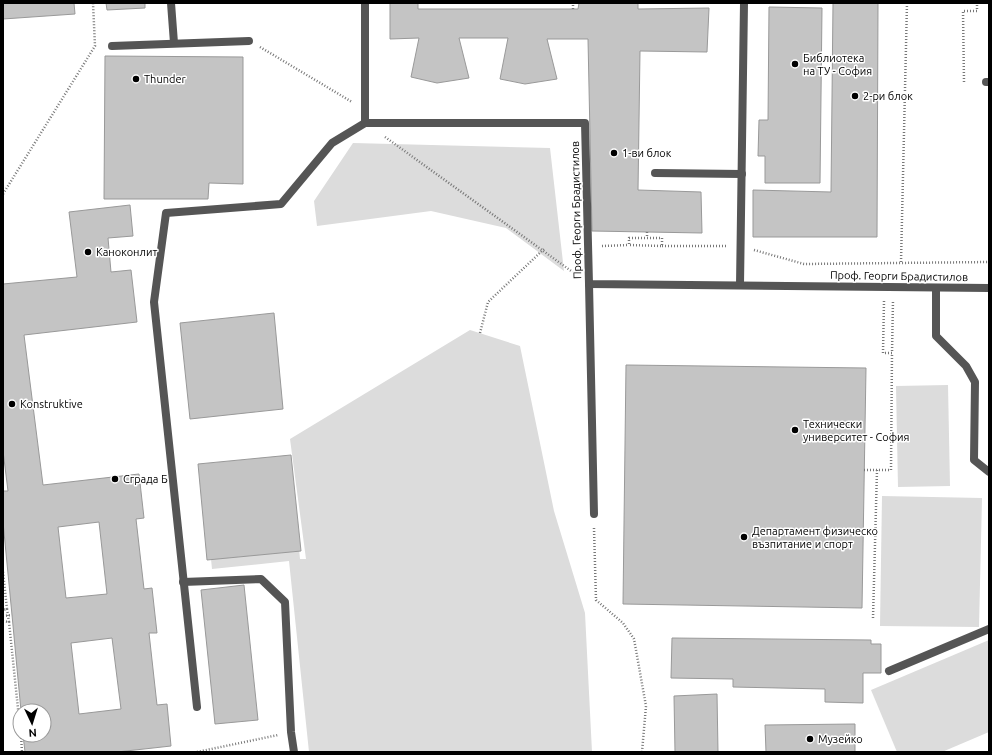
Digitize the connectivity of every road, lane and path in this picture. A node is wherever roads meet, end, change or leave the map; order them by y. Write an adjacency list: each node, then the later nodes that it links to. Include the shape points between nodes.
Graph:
1 (93, 3): 17 (path, via 95,46)
2 (171, 3): 10 (street)
3 (365, 3): 13 (street)
4 (573, 3): 8 (path)
5 (744, 3): 16 (street)
6 (907, 3): 26 (path)
7 (977, 3): 12 (path, via 977,11 963,11)
8 (573, 9)
9 (249, 41): 10 (street); 13 (path)
10 (174, 43): 11 (street)
11 (112, 46)
12 (964, 82)
13 (364, 110): 14 (street)
14 (365, 123): 20 (street, Проф. Георги Брадистилов, via 585,123); 24 (path); 40 (street, via 332,144 281,204 166,213 154,302)
15 (655, 173): 16 (street)
16 (742, 174): 23 (street)
17 (3, 194)
18 (647, 232): 19 (path)
19 (647, 238): 21 (path, via 629,238); 22 (path, via 662,238)
20 (588, 246): 21 (path); 27 (street, Проф. Георги Брадистилов)
21 (629, 246): 22 (path)
22 (662, 246): 23 (path)
23 (741, 246): 26 (path, via 804,264); 28 (street)
24 (544, 249): 27 (path); 33 (path, via 488,302)
25 (989, 262): 26 (path)
26 (901, 263)
27 (589, 284): 28 (street, Проф. Георги Брадистилов); 38 (street)
28 (740, 285): 29 (street, Проф. Георги Брадистилов)
29 (884, 287): 30 (street, Проф. Георги Брадистилов); 34 (path, via 883,353)
30 (893, 287): 31 (street, Проф. Георги Брадистилов); 34 (path)
31 (936, 288): 32 (street, Проф. Георги Брадистилов); 37 (street, via 936,336 966,366 975,382 974,460)
32 (989, 288)
33 (480, 333)
34 (892, 353): 36 (path, via 891,470)
35 (864, 470): 36 (path)
36 (877, 470): 46 (path)
37 (989, 472)
38 (594, 514): 56 (path, via 596,600 623,623 634,639 646,706)
39 (3, 572): 41 (path)
40 (183, 582): 52 (street); 53 (street, via 261,579 285,602)
41 (7, 609): 42 (path); 45 (path)
42 (3, 610)
43 (12, 615): 45 (path)
44 (3, 616): 45 (path)
45 (8, 616): 48 (path)
46 (873, 618)
47 (3, 622): 48 (path)
48 (9, 622): 51 (path)
49 (989, 628): 50 (street)
50 (889, 671)
51 (17, 703)
52 (197, 706)
53 (291, 732): 54 (path); 55 (street)
54 (196, 752)
55 (294, 752)
56 (642, 752)

